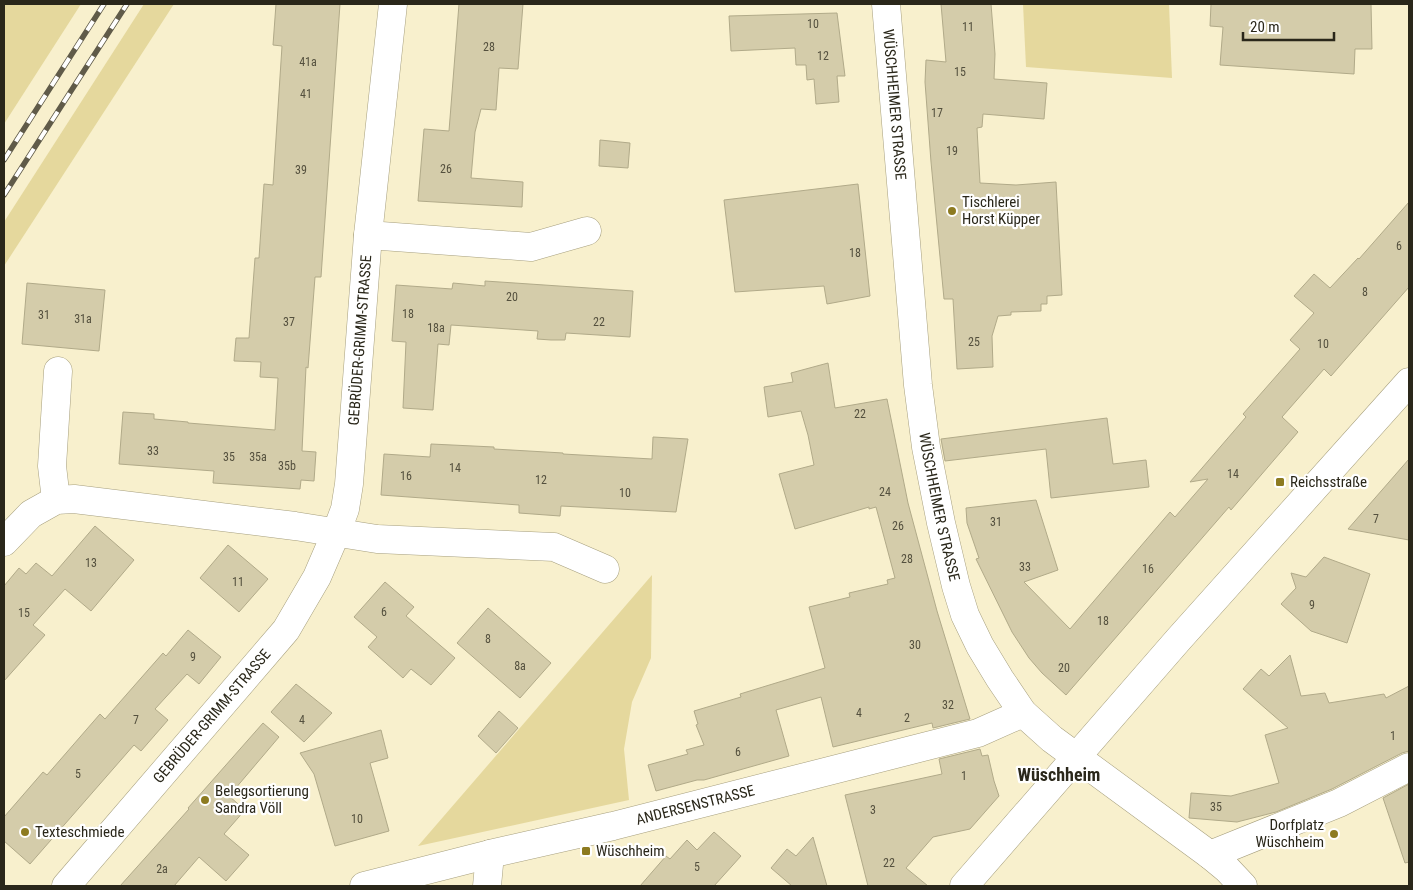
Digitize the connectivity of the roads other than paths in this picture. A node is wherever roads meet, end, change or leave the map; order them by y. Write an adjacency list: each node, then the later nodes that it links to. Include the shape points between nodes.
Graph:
1 (393, 4): 4 (street, GEBRÜDER-GRIMM-STRASSE)
2 (886, 4): 11 (street, WÜSCHHEIMER STRASSE, via 918,385 932,483 965,615 980,646)
3 (587, 231): 4 (street, GEBRÜDER-GRIMM-STRASSE, via 531,246)
4 (368, 235): 8 (street, GEBRÜDER-GRIMM-STRASSE, via 350,484)
5 (58, 371): 7 (street, via 52,466)
6 (1409, 382): 12 (street)
7 (56, 500): 8 (street, via 91,500); 9 (street, via 31,514)
8 (336, 533): 10 (street, via 377,539 554,547); 16 (street, GEBRÜDER-GRIMM-STRASSE, via 317,578 286,630)
9 (4, 542)
10 (605, 569)
11 (1023, 713): 12 (street, WÜSCHHEIMER STRASSE); 14 (street, ANDERSENSTRASSE, via 978,733)
12 (1077, 758): 15 (street, WÜSCHHEIMER STRASSE); 19 (street)
13 (1409, 767): 15 (street, via 1339,803)
14 (490, 854): 17 (street, ANDERSENSTRASSE); 18 (street)
15 (1210, 855): 20 (street, WÜSCHHEIMER STRASSE)
16 (66, 886)
17 (364, 886)
18 (487, 886)
19 (964, 886)
20 (1243, 886)

